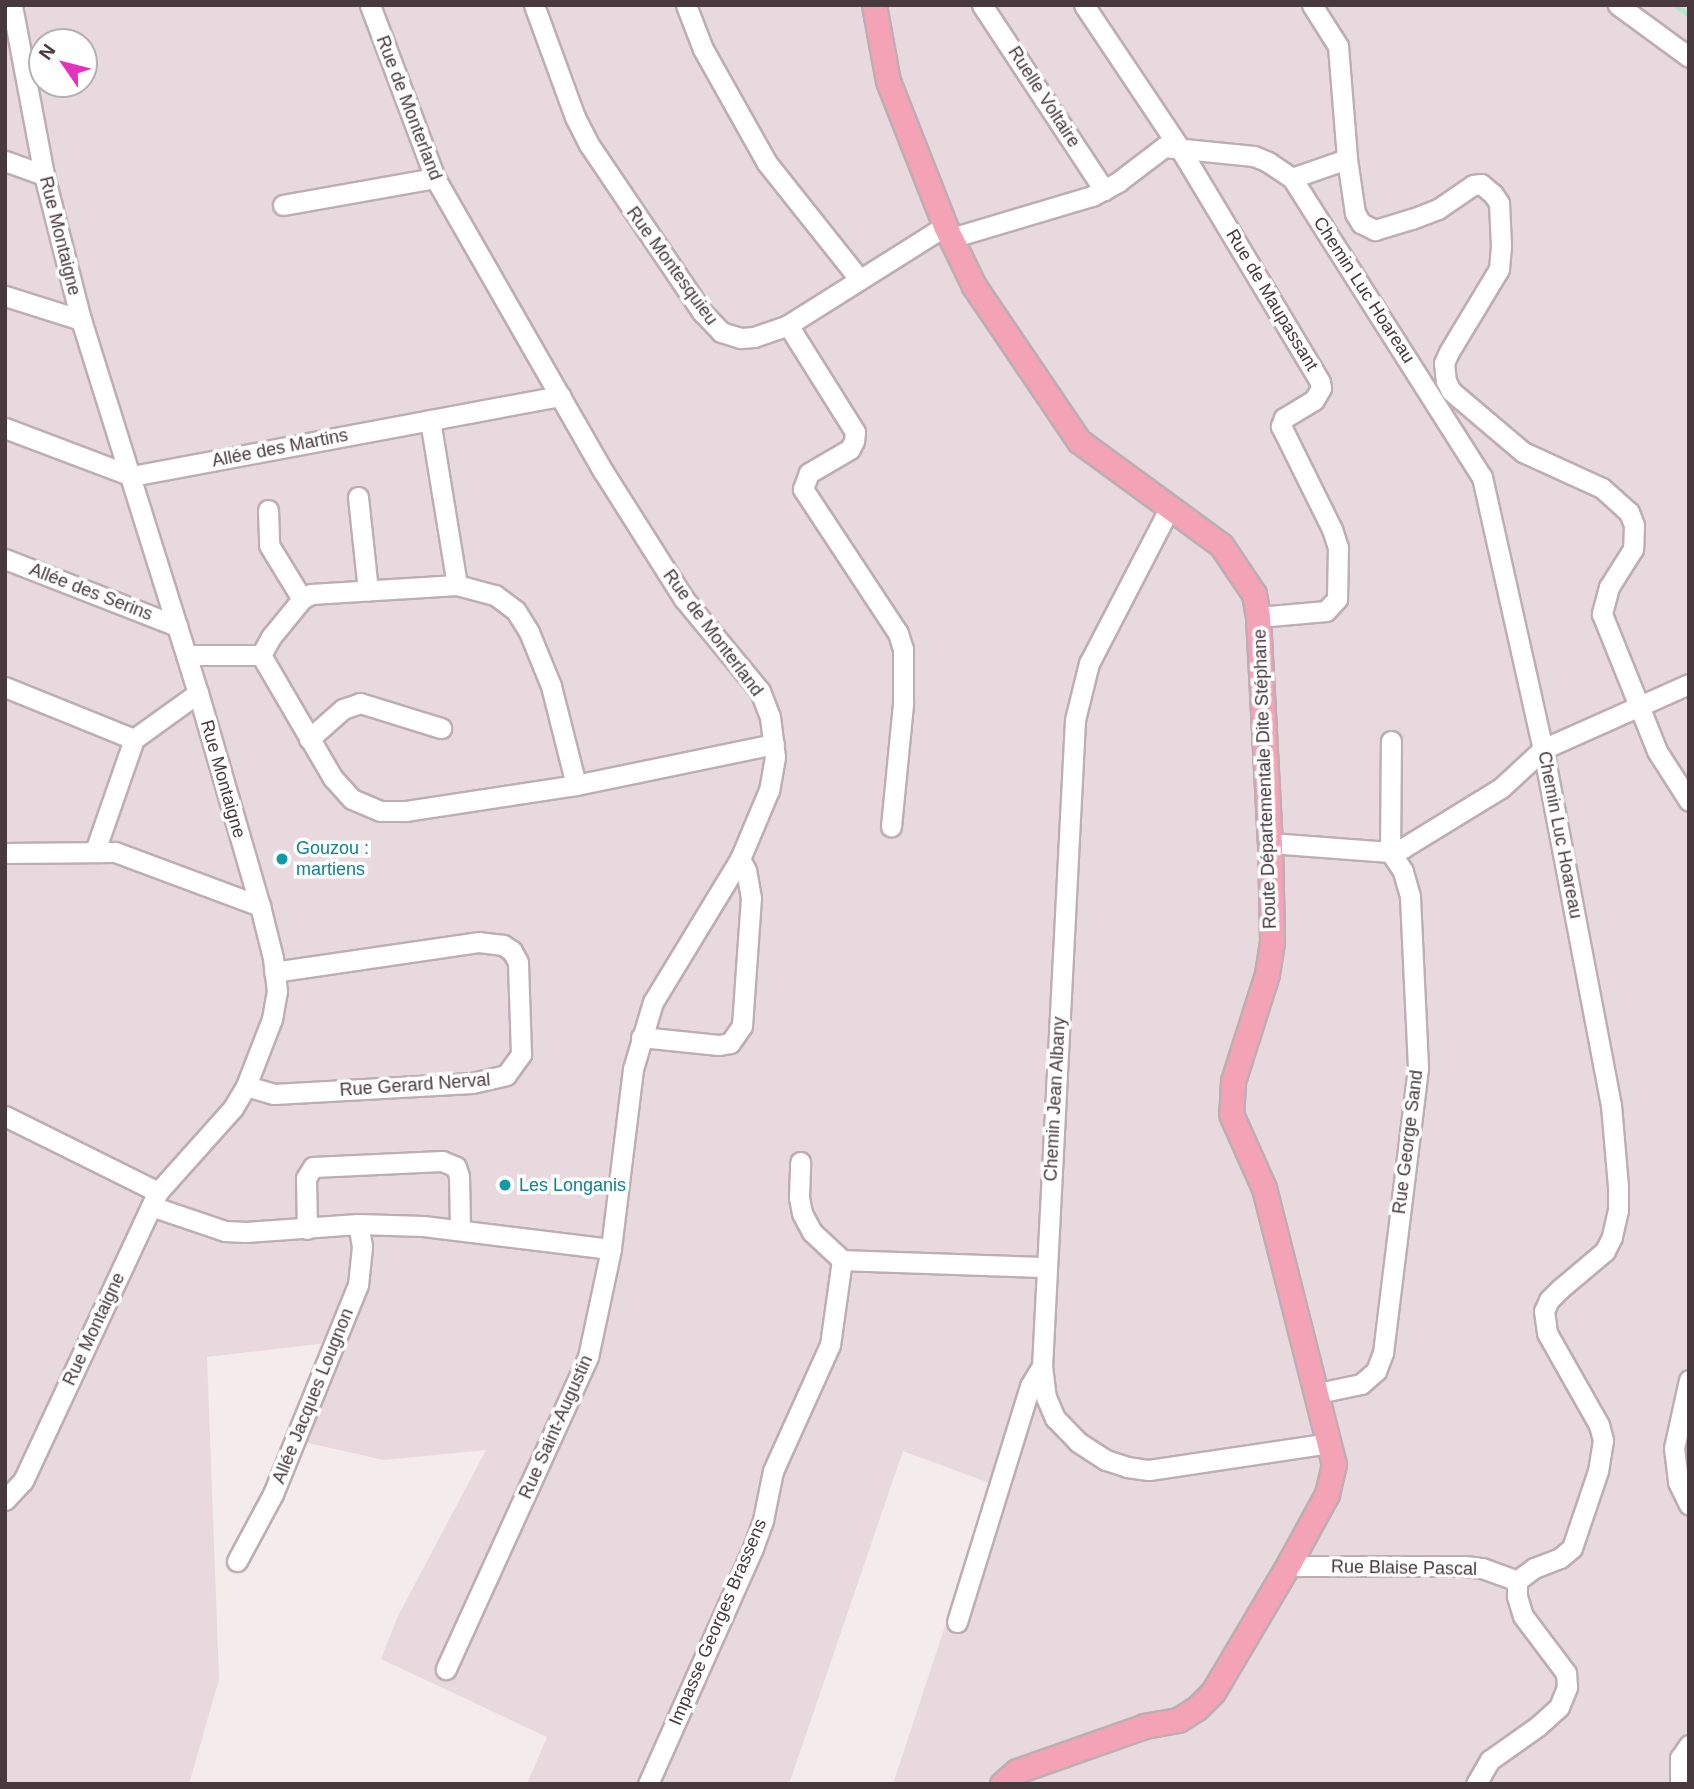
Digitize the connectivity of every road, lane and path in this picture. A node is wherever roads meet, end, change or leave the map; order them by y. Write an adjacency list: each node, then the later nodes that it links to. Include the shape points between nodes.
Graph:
1 (12, 5): 14 (street, Rue Montaigne)
2 (370, 5): 15 (street, Rue de Monterland)
3 (534, 5): 23 (street, Rue Montesquieu, via 588,143 702,312 721,332 741,338)
4 (686, 5): 20 (street, via 704,49 767,163)
5 (874, 5): 19 (main road, Route Départementale Dite Stéphane, via 888,81)
6 (982, 5): 17 (street, Ruelle Voltaire)
7 (1084, 5): 11 (street)
8 (1312, 5): 12 (street, via 1338,46)
9 (1618, 5): 10 (street)
10 (1689, 57)
11 (1180, 147): 16 (street, Chemin Luc Hoareau, via 1254,156); 17 (street, Chemin Luc Hoareau, via 1152,153); 35 (street, Rue de Maupassant, via 1321,382 1314,400 1284,418 1280,426 1338,547 1336,599 1326,611)
12 (1347, 159): 16 (street); 42 (street, via 1354,213 1367,228 1375,230 1438,209 1473,185 1488,188 1499,203 1499,270 1449,352 1444,363 1446,381 1523,452 1602,488 1629,512 1633,549 1609,587 1602,614)
13 (5, 161): 14 (street)
14 (44, 175): 22 (street, Rue Montaigne)
15 (435, 178): 18 (street); 24 (street, Rue de Monterland)
16 (1292, 178): 48 (street, Chemin Luc Hoareau, via 1482,477)
17 (1104, 190): 19 (street, Chemin Luc Hoareau)
18 (283, 205)
19 (948, 232): 20 (street, Rue Montesquieu); 29 (main road, Route Départementale Dite Stéphane, via 974,286 1079,441)
20 (860, 280): 23 (street, Rue Montesquieu)
21 (5, 296): 22 (street)
22 (81, 320): 27 (street, Rue Montaigne)
23 (788, 325): 51 (street, via 855,432 850,449 809,473 803,489 898,633 903,649 903,704)
24 (562, 396): 25 (street, Allée des Martins); 47 (street, Rue de Monterland, via 684,599 760,691)
25 (430, 420): 27 (street, Allée des Martins); 32 (street)
26 (5, 428): 27 (street)
27 (132, 476): 36 (street, Rue Montaigne)
28 (358, 497): 33 (street)
29 (1170, 507): 35 (main road, Route Départementale Dite Stéphane, via 1221,545 1254,594); 69 (street, Chemin Jean Albany, via 1113,613 1079,691)
30 (268, 510): 34 (street, via 269,545)
31 (5, 559): 36 (street, Allée des Serins)
32 (457, 585): 33 (street); 49 (street, via 495,595 516,611 529,632 551,686)
33 (369, 590): 34 (street, via 319,592)
34 (302, 599): 38 (street)
35 (1258, 617): 52 (main road, Route Départementale Dite Stéphane)
36 (177, 626): 37 (street, Rue Montaigne)
37 (186, 655): 38 (street); 41 (street, Rue Montaigne)
38 (261, 655): 45 (street)
39 (1689, 684): 42 (street)
40 (5, 687): 44 (street)
41 (198, 693): 44 (street); 57 (street, Rue Montaigne)
42 (1637, 706): 48 (street); 50 (street, via 1657,751)
43 (441, 728): 45 (street, via 360,703 343,709)
44 (134, 739): 53 (street)
45 (309, 739): 49 (street, via 343,790 380,811)
46 (1391, 741): 54 (street)
47 (774, 744): 49 (street); 56 (street, Rue Saint-Augustin, via 769,790)
48 (1543, 749): 54 (street, via 1501,788 1417,841); 78 (street, Chemin Luc Hoareau, via 1611,1105 1618,1210 1605,1251 1549,1300 1545,1311 1547,1333 1599,1425 1598,1471 1572,1548)
49 (576, 785)
50 (1689, 801)
51 (891, 826)
52 (1270, 843): 54 (street); 72 (main road, Route Départementale Dite Stéphane, via 1272,943 1267,974 1233,1081 1231,1114 1264,1188)
53 (95, 851): 55 (street); 57 (street, via 140,859)
54 (1390, 852): 72 (street, Rue George Sand, via 1403,871 1410,896 1418,1067 1382,1353 1376,1371 1361,1384)
55 (5, 853)
56 (740, 859): 59 (street, Rue Saint-Augustin, via 653,1002); 59 (street, via 751,898 743,1026 730,1043 719,1045)
57 (260, 906): 58 (street, Rue Montaigne)
58 (274, 972): 60 (street, Rue Montaigne, via 277,991 272,1019); 60 (street, Rue Gerard Nerval, via 479,942 503,945 518,961 522,1054 506,1075 472,1083 275,1094)
59 (641, 1037): 67 (street, Rue Saint-Augustin)
60 (246, 1086): 63 (street, Rue Montaigne, via 233,1108)
61 (5, 1116): 63 (street)
62 (800, 1162): 68 (street, via 802,1213 812,1232)
63 (155, 1199): 65 (street, via 226,1231); 74 (street, Rue Montaigne, via 23,1481)
64 (358, 1224): 65 (street); 66 (street); 76 (street, Allée Jacques Lougnon, via 362,1246 358,1285 273,1494)
65 (307, 1229): 66 (street, via 306,1178 313,1167 442,1161 456,1167 459,1175)
66 (460, 1230): 67 (street)
67 (611, 1249): 80 (street, Rue Saint-Augustin, via 588,1357)
68 (842, 1260): 69 (street); 82 (street, Impasse Georges Brassens, via 830,1345 773,1471 753,1548)
69 (1047, 1267): 70 (street, Chemin Jean Albany)
70 (1042, 1366): 73 (street, Chemin Jean Albany, via 1055,1419 1078,1442 1127,1467 1149,1470); 79 (street, via 1030,1385)
71 (1689, 1380): 75 (street, via 1674,1448 1678,1482)
72 (1318, 1393): 73 (main road, Route Départementale Dite Stéphane)
73 (1329, 1443): 77 (main road, Route Départementale Dite Stéphane, via 1333,1480)
74 (5, 1500)
75 (1689, 1505)
76 (237, 1561)
77 (1290, 1562): 78 (street, Rue Blaise Pascal, via 1300,1566 1465,1566); 83 (main road, Route Départementale Dite Stéphane, via 1213,1692 1197,1708 1178,1720 1145,1726 1017,1771)
78 (1517, 1581): 84 (street, via 1523,1616 1566,1673 1567,1687 1559,1707 1490,1760)
79 (957, 1622)
80 (446, 1669)
81 (1689, 1745): 85 (street, via 1680,1758)
82 (648, 1784)
83 (1002, 1784)
84 (1476, 1784)
85 (1684, 1784)

